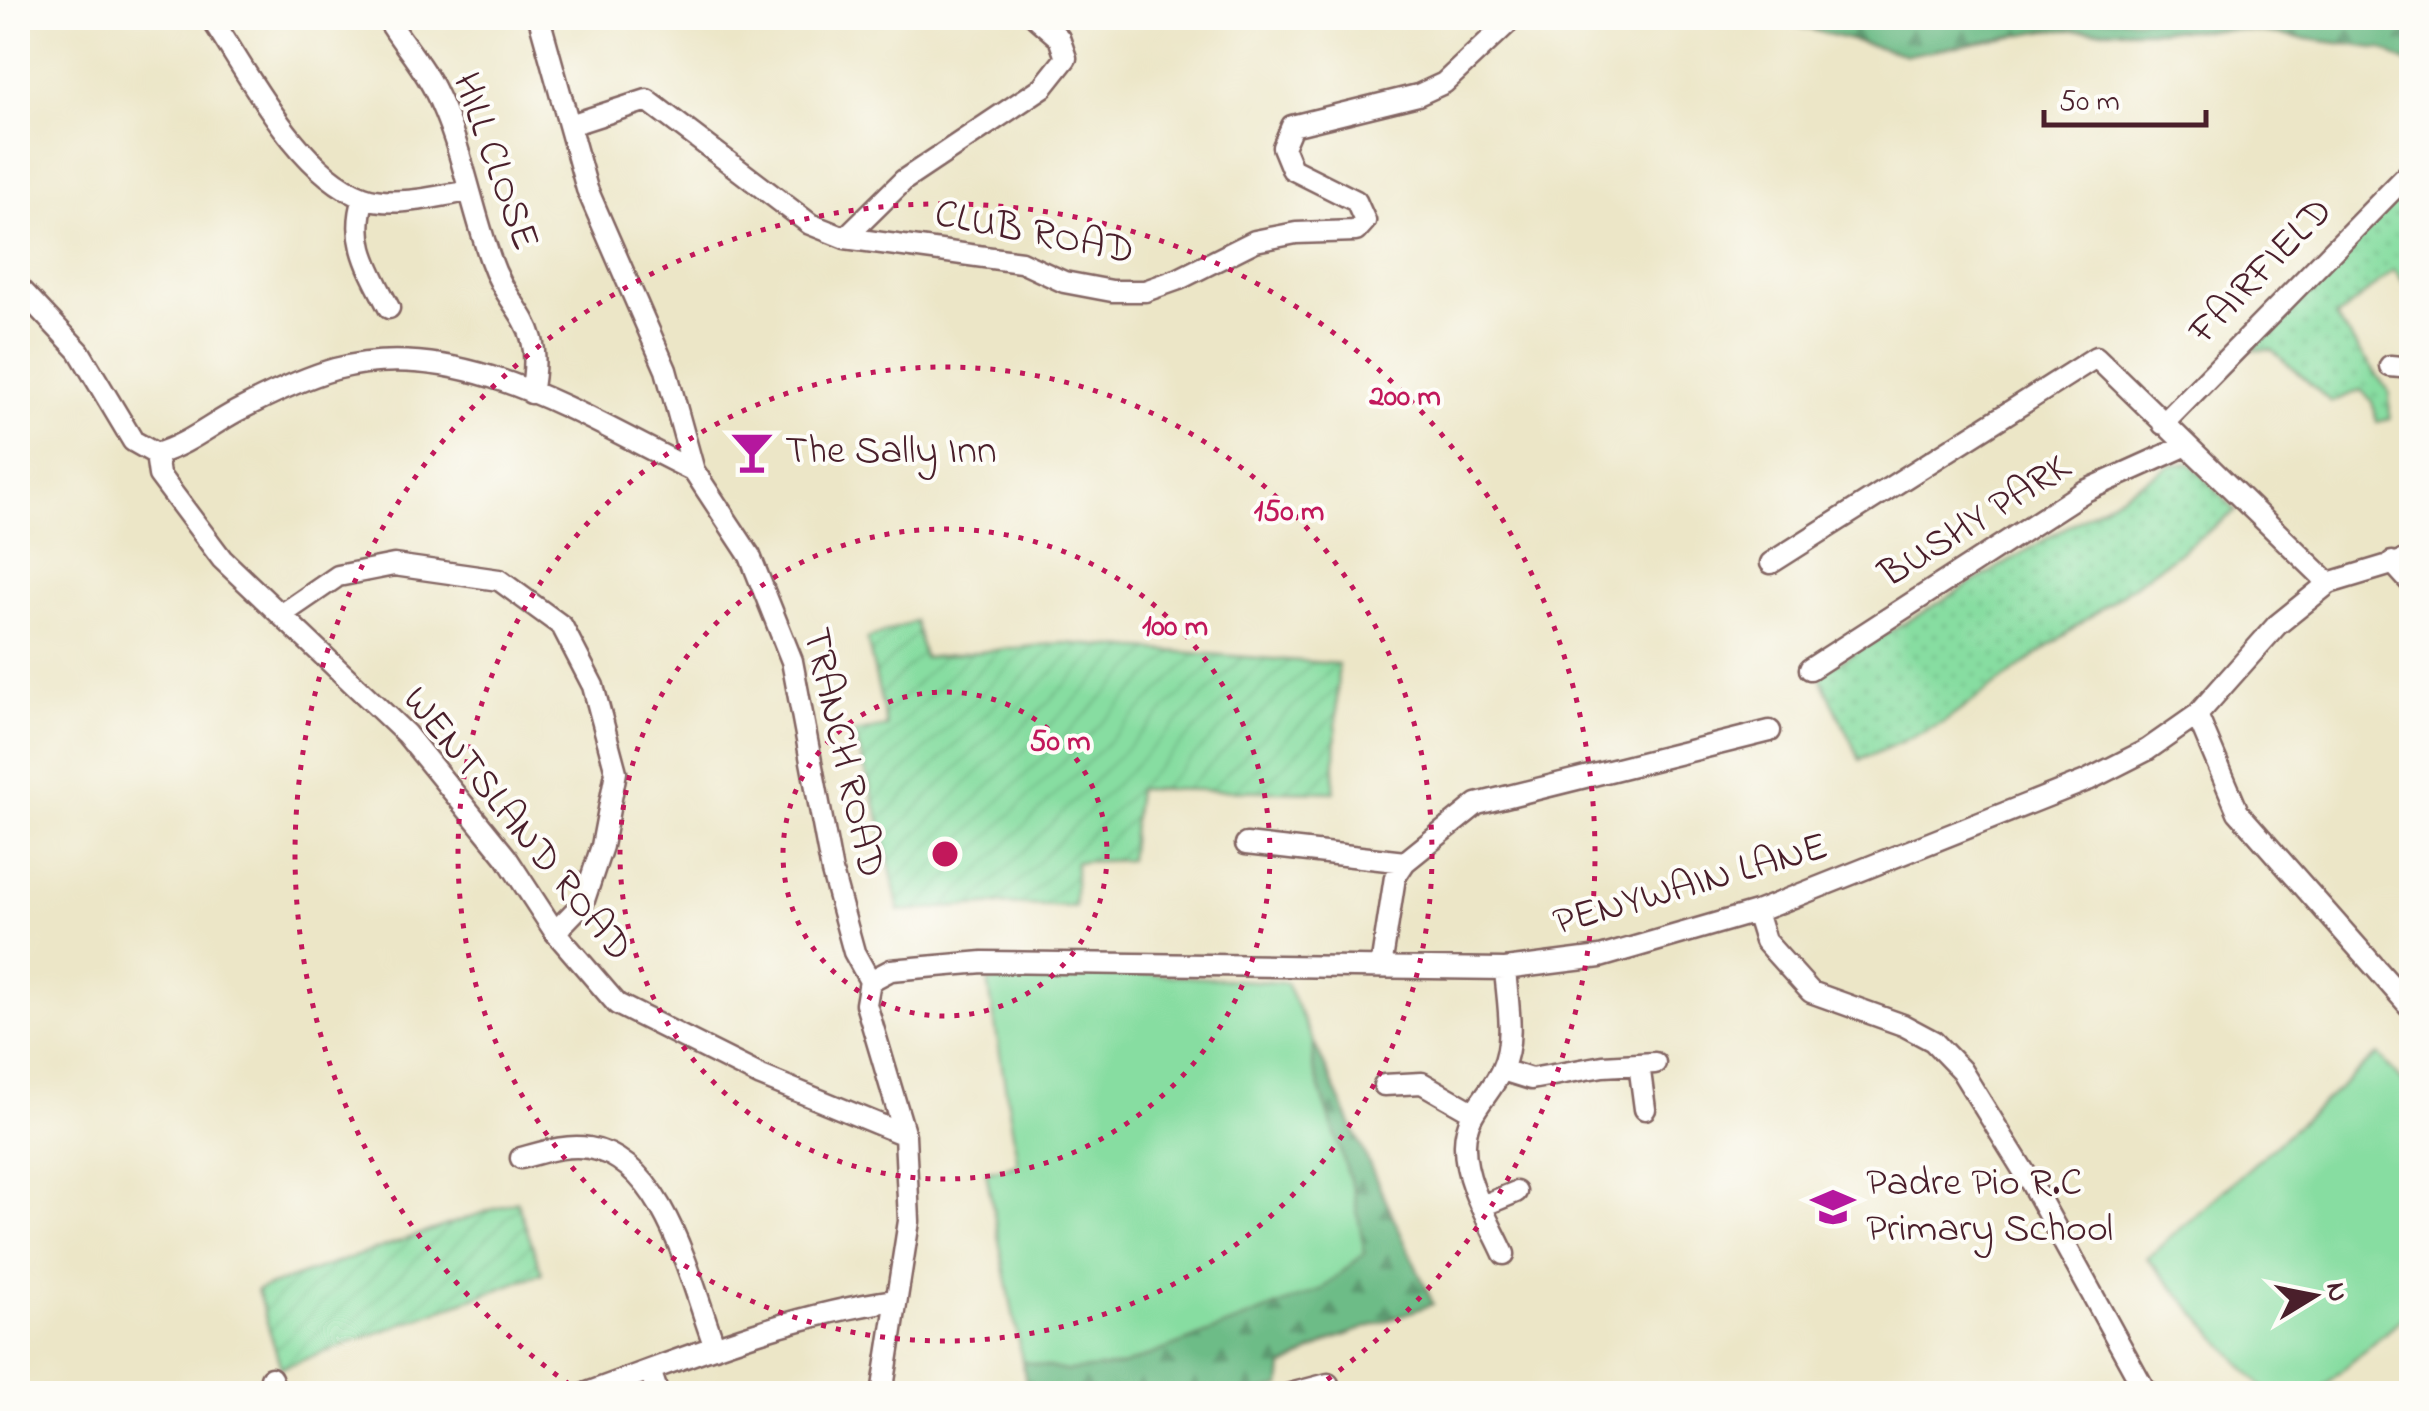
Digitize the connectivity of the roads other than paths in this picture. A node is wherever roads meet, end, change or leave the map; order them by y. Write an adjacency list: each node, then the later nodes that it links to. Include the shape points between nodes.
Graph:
1 (212, 18): 9 (street, via 300,148)
2 (387, 18): 8 (street, HILL CLOSE, via 433,86)
3 (539, 18): 6 (street, TRANCH ROAD)
4 (1036, 18): 10 (street, via 1059,38 1066,58 1043,87 904,180)
5 (1512, 18): 10 (street, CLUB ROAD, via 1444,83 1292,126 1284,147 1292,169 1356,201 1366,221 1356,231 1255,241 1145,291 1064,282 1020,262 962,251)
6 (570, 125): 10 (street, CLUB ROAD, via 646,100 810,224); 17 (street, TRANCH ROAD, via 587,188 666,370)
7 (2412, 170): 14 (street, FAIRFIELD)
8 (469, 191): 9 (street); 13 (street, HILL CLOSE, via 491,262 534,338)
9 (364, 198): 12 (street, via 356,224 359,249)
10 (845, 238)
11 (18, 286): 16 (street, via 79,351 133,441)
12 (389, 308)
13 (531, 393): 16 (street, via 434,362 388,360 334,370); 17 (street)
14 (2163, 424): 15 (street); 19 (street, via 2096,357)
15 (2185, 446): 20 (street); 23 (street, BUSHY PARK, via 2085,491)
16 (156, 454): 22 (street, WENTSLAND ROAD, via 159,476 222,559)
17 (694, 471): 32 (street, TRANCH ROAD, via 750,556 792,661 832,872 854,952)
18 (2402, 560): 20 (street); 21 (street)
19 (1771, 564)
20 (2329, 583): 24 (street, PENYWAIN LANE, via 2277,626)
21 (2412, 584)
22 (281, 615): 29 (street, WENTSLAND ROAD, via 406,734 506,856); 29 (street, via 338,576 394,565 499,580 562,626 593,686 616,772 583,903)
23 (1810, 669)
24 (2196, 715): 28 (street, PENYWAIN LANE, via 2148,750 2088,780); 33 (street, via 2238,812)
25 (1770, 731): 27 (street, via 1477,804)
26 (1246, 844): 27 (street)
27 (1405, 862): 30 (street, via 1395,877)
28 (1756, 912): 31 (street, PENYWAIN LANE, via 1600,957); 51 (street, via 1766,941 1811,992 1903,1025 1933,1041 1962,1070)
29 (554, 932): 38 (street, WENTSLAND ROAD, via 617,1004 761,1076)
30 (1382, 967): 31 (street, PENYWAIN LANE); 32 (street, PENYWAIN LANE, via 984,962 890,970)
31 (1505, 968): 34 (street, via 1510,1038)
32 (870, 981): 38 (street, TRANCH ROAD, via 866,1004)
33 (2412, 1009)
34 (1502, 1070): 36 (street, via 1531,1079 1647,1064); 37 (street)
35 (1384, 1085): 37 (street, via 1422,1083)
36 (1645, 1109)
37 (1471, 1111): 41 (street, via 1465,1145)
38 (905, 1135): 43 (street, TRANCH ROAD, via 909,1221)
39 (521, 1158): 44 (street, via 590,1148 618,1158 642,1178 660,1201)
40 (1516, 1192): 41 (street)
41 (1482, 1206): 42 (street)
42 (1504, 1254)
43 (896, 1300): 44 (street, via 832,1309); 49 (street, TRANCH ROAD)
44 (714, 1347): 45 (street)
45 (650, 1370): 47 (street); 48 (street)
46 (1328, 1384): 50 (street)
47 (584, 1394)
48 (658, 1394)
49 (882, 1394)
50 (1290, 1394)
51 (2147, 1394)

